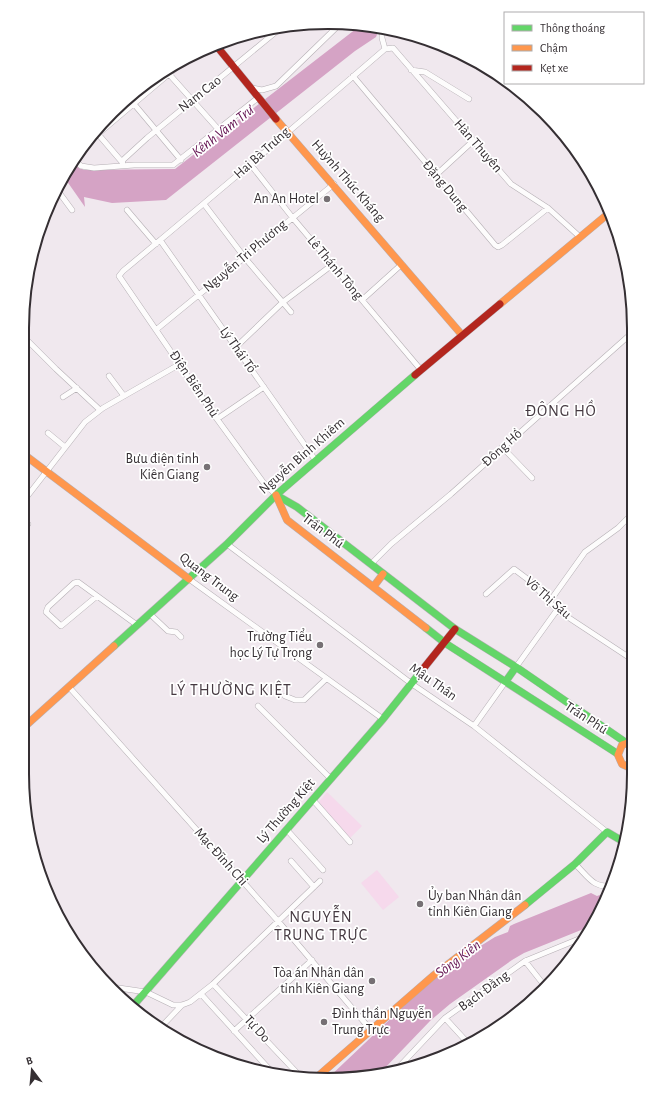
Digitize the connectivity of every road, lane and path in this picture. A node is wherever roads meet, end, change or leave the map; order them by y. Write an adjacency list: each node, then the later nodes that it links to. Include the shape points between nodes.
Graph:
1 (334, 29): 11 (street, via 276,86 262,90)
2 (381, 34): 5 (street)
3 (273, 35): 6 (street, Nam Cao)
4 (221, 49): 6 (main road, Huỳnh Thúc Kháng)
5 (385, 49): 7 (street, Hàn Thuyên, via 393,48); 9 (street, Hai Bà Trưng)
6 (235, 67): 11 (main road, Huỳnh Thúc Kháng); 14 (street, Nam Cao)
7 (411, 70): 13 (street, via 425,72); 21 (street, Hàn Thuyên)
8 (169, 74): 14 (street)
9 (353, 76): 17 (street, Hai Bà Trưng); 26 (street, Đặng Dung)
10 (166, 77): 15 (street)
11 (252, 88): 12 (main road, Huỳnh Thúc Kháng)
12 (261, 99): 17 (main road, Huỳnh Thúc Kháng); 18 (street)
13 (469, 99)
14 (193, 100): 18 (street); 19 (street, Nam Cao)
15 (134, 104): 16 (street); 19 (street)
16 (110, 124)
17 (285, 128): 25 (street, Hai Bà Trưng); 27 (main road, Huỳnh Thúc Kháng)
18 (218, 129): 22 (street)
19 (156, 130): 22 (street); 24 (street, Nam Cao)
20 (99, 136): 24 (street)
21 (474, 141): 26 (street); 30 (street, Hàn Thuyên, via 511,184)
22 (181, 160): 24 (street, via 169,166)
23 (78, 163): 24 (street, via 94,168)
24 (122, 164)
25 (251, 165): 29 (street, Hai Bà Trưng); 34 (street, Lê Thánh Tông)
26 (436, 175): 30 (street, Đặng Dung, via 498,247)
27 (334, 184): 34 (street, Nguyễn Tri Phương); 39 (main road, Huỳnh Thúc Kháng)
28 (61, 195): 31 (street)
29 (204, 204): 36 (street, Hai Bà Trưng); 38 (street)
30 (548, 208): 35 (street, Hàn Thuyên)
31 (72, 210)
32 (127, 210): 37 (street)
33 (605, 216): 35 (main road, Nguyễn Bỉnh Khiêm)
34 (292, 217): 38 (street, Nguyễn Tri Phương); 40 (street, Lê Thánh Tông)
35 (580, 237): 47 (main road, Nguyễn Bỉnh Khiêm)
36 (160, 240): 37 (street, Hai Bà Trưng); 42 (street, Lý Thái Tổ)
37 (156, 244): 41 (street, Hai Bà Trưng)
38 (245, 258): 42 (street, Nguyễn Tri Phương); 44 (street)
39 (402, 264): 43 (street); 47 (main road, Huỳnh Thúc Kháng)
40 (332, 265): 43 (street, Lê Thánh Tông); 44 (street)
41 (123, 271): 46 (street, Điện Biên Phủ, via 119,276 120,280)
42 (199, 296): 46 (street, Nguyễn Tri Phương); 50 (street, Lý Thái Tổ)
43 (362, 300): 52 (street, Lê Thánh Tông)
44 (283, 302): 45 (street); 50 (street)
45 (291, 312)
46 (157, 329): 51 (street, Điện Biên Phủ)
47 (462, 335): 52 (main road, Nguyễn Bỉnh Khiêm)
48 (627, 337): 62 (street, Đông Hồ)
49 (29, 342): 55 (street)
50 (236, 347): 54 (street, Lý Thái Tổ)
51 (180, 364): 56 (street); 59 (street, Điện Biên Phủ)
52 (421, 370): 64 (main road, Nguyễn Bỉnh Khiêm)
53 (109, 376): 56 (street)
54 (264, 387): 59 (street); 64 (street, Lý Thái Tổ)
55 (77, 388): 57 (street); 58 (street)
56 (124, 396): 58 (street)
57 (63, 397)
58 (100, 410): 61 (street)
59 (218, 419): 68 (street, Điện Biên Phủ, via 263,482)
60 (48, 433): 61 (street)
61 (65, 447): 65 (street)
62 (502, 448): 66 (street); 71 (street, Đông Hồ)
63 (29, 458): 65 (main road, Quang Trung)
64 (316, 461): 68 (main road, Nguyễn Bỉnh Khiêm)
65 (46, 471): 67 (street); 73 (main road, Quang Trung)
66 (532, 478)
67 (29, 494)
68 (276, 495): 70 (main road, Nguyễn Bỉnh Khiêm); 71 (main road, Trần Phú, via 297,507); 74 (main road, Trần Phú, via 287,520)
69 (627, 519): 77 (street, via 585,552)
70 (227, 544): 73 (main road, Nguyễn Bỉnh Khiêm); 88 (street, Mậu Thân)
71 (371, 564): 72 (main road, Trần Phú)
72 (384, 574): 74 (main road); 81 (main road, Trần Phú)
73 (189, 578): 79 (main road, Nguyễn Bỉnh Khiêm); 86 (street, Quang Trung)
74 (374, 586): 83 (main road, Trần Phú)
75 (486, 594): 77 (street, Võ Thị Sáu, via 514,569)
76 (97, 596): 76 (street, via 76,582 48,607 46,612 61,626); 80 (street)
77 (550, 601): 78 (street, Võ Thị Sáu)
78 (557, 610): 84 (street, Võ Thị Sáu); 85 (street)
79 (150, 614): 80 (main road, Nguyễn Bỉnh Khiêm); 82 (street, via 168,631 176,632)
80 (137, 625): 89 (main road, Nguyễn Bỉnh Khiêm)
81 (455, 629): 83 (main road, Lý Thường Kiệt); 85 (main road, Trần Phú)
82 (181, 637)
83 (445, 643): 87 (main road, Trần Phú); 88 (main road, Lý Thường Kiệt)
84 (627, 656)
85 (516, 667): 87 (main road); 95 (main road, Trần Phú)
86 (326, 679): 90 (street, via 304,700); 92 (street, Quang Trung)
87 (506, 681): 94 (street); 97 (main road, Trần Phú)
88 (412, 684): 92 (main road, Lý Thường Kiệt); 94 (street, Mậu Thân)
89 (69, 687): 93 (main road, Nguyễn Bỉnh Khiêm); 108 (street, Mạc Đĩnh Chi)
90 (285, 696)
91 (258, 706): 99 (street)
92 (383, 719): 99 (main road, Lý Thường Kiệt)
93 (29, 723)
94 (474, 726): 102 (street, Mậu Thân)
95 (627, 737)
96 (627, 743): 97 (main road, via 620,747)
97 (618, 754): 98 (main road, Trần Phú, via 622,765)
98 (627, 768)
99 (331, 779): 100 (main road, Lý Thường Kiệt)
100 (313, 800): 101 (main road, Lý Thường Kiệt); 104 (street)
101 (287, 830): 107 (street); 108 (main road, Lý Thường Kiệt)
102 (607, 832): 103 (main road, Mậu Thân); 106 (main road)
103 (619, 839)
104 (350, 842)
105 (291, 861): 110 (street)
106 (575, 864): 111 (street, via 597,885); 126 (main road)
107 (323, 870)
108 (242, 881): 112 (street, Mạc Đĩnh Chi); 119 (main road, Lý Thường Kiệt)
109 (320, 881): 110 (street)
110 (314, 887): 112 (street)
111 (605, 887)
112 (278, 921): 114 (street, Mạc Đĩnh Chi); 117 (street)
113 (577, 940): 115 (street, Bạch Đằng)
114 (312, 960): 124 (street); 126 (street, Mạc Đĩnh Chi)
115 (525, 961): 116 (street); 123 (street, Bạch Đằng)
116 (543, 981)
117 (214, 984): 120 (street); 124 (street, Tự Do)
118 (120, 988): 119 (street)
119 (146, 992): 121 (main road, Lý Thường Kiệt); 122 (street, via 173,1005)
120 (201, 994): 122 (street); 127 (street, Tự Do)
121 (136, 1003)
122 (182, 1005): 125 (street)
123 (445, 1018): 128 (street); 129 (street, Bạch Đằng)
124 (247, 1019): 127 (street); 131 (street, Tự Do)
125 (164, 1024)
126 (370, 1029): 132 (main road)
127 (234, 1031): 130 (street, Tự Do)
128 (464, 1040)
129 (400, 1063)
130 (267, 1066)
131 (295, 1071)
132 (322, 1073)

